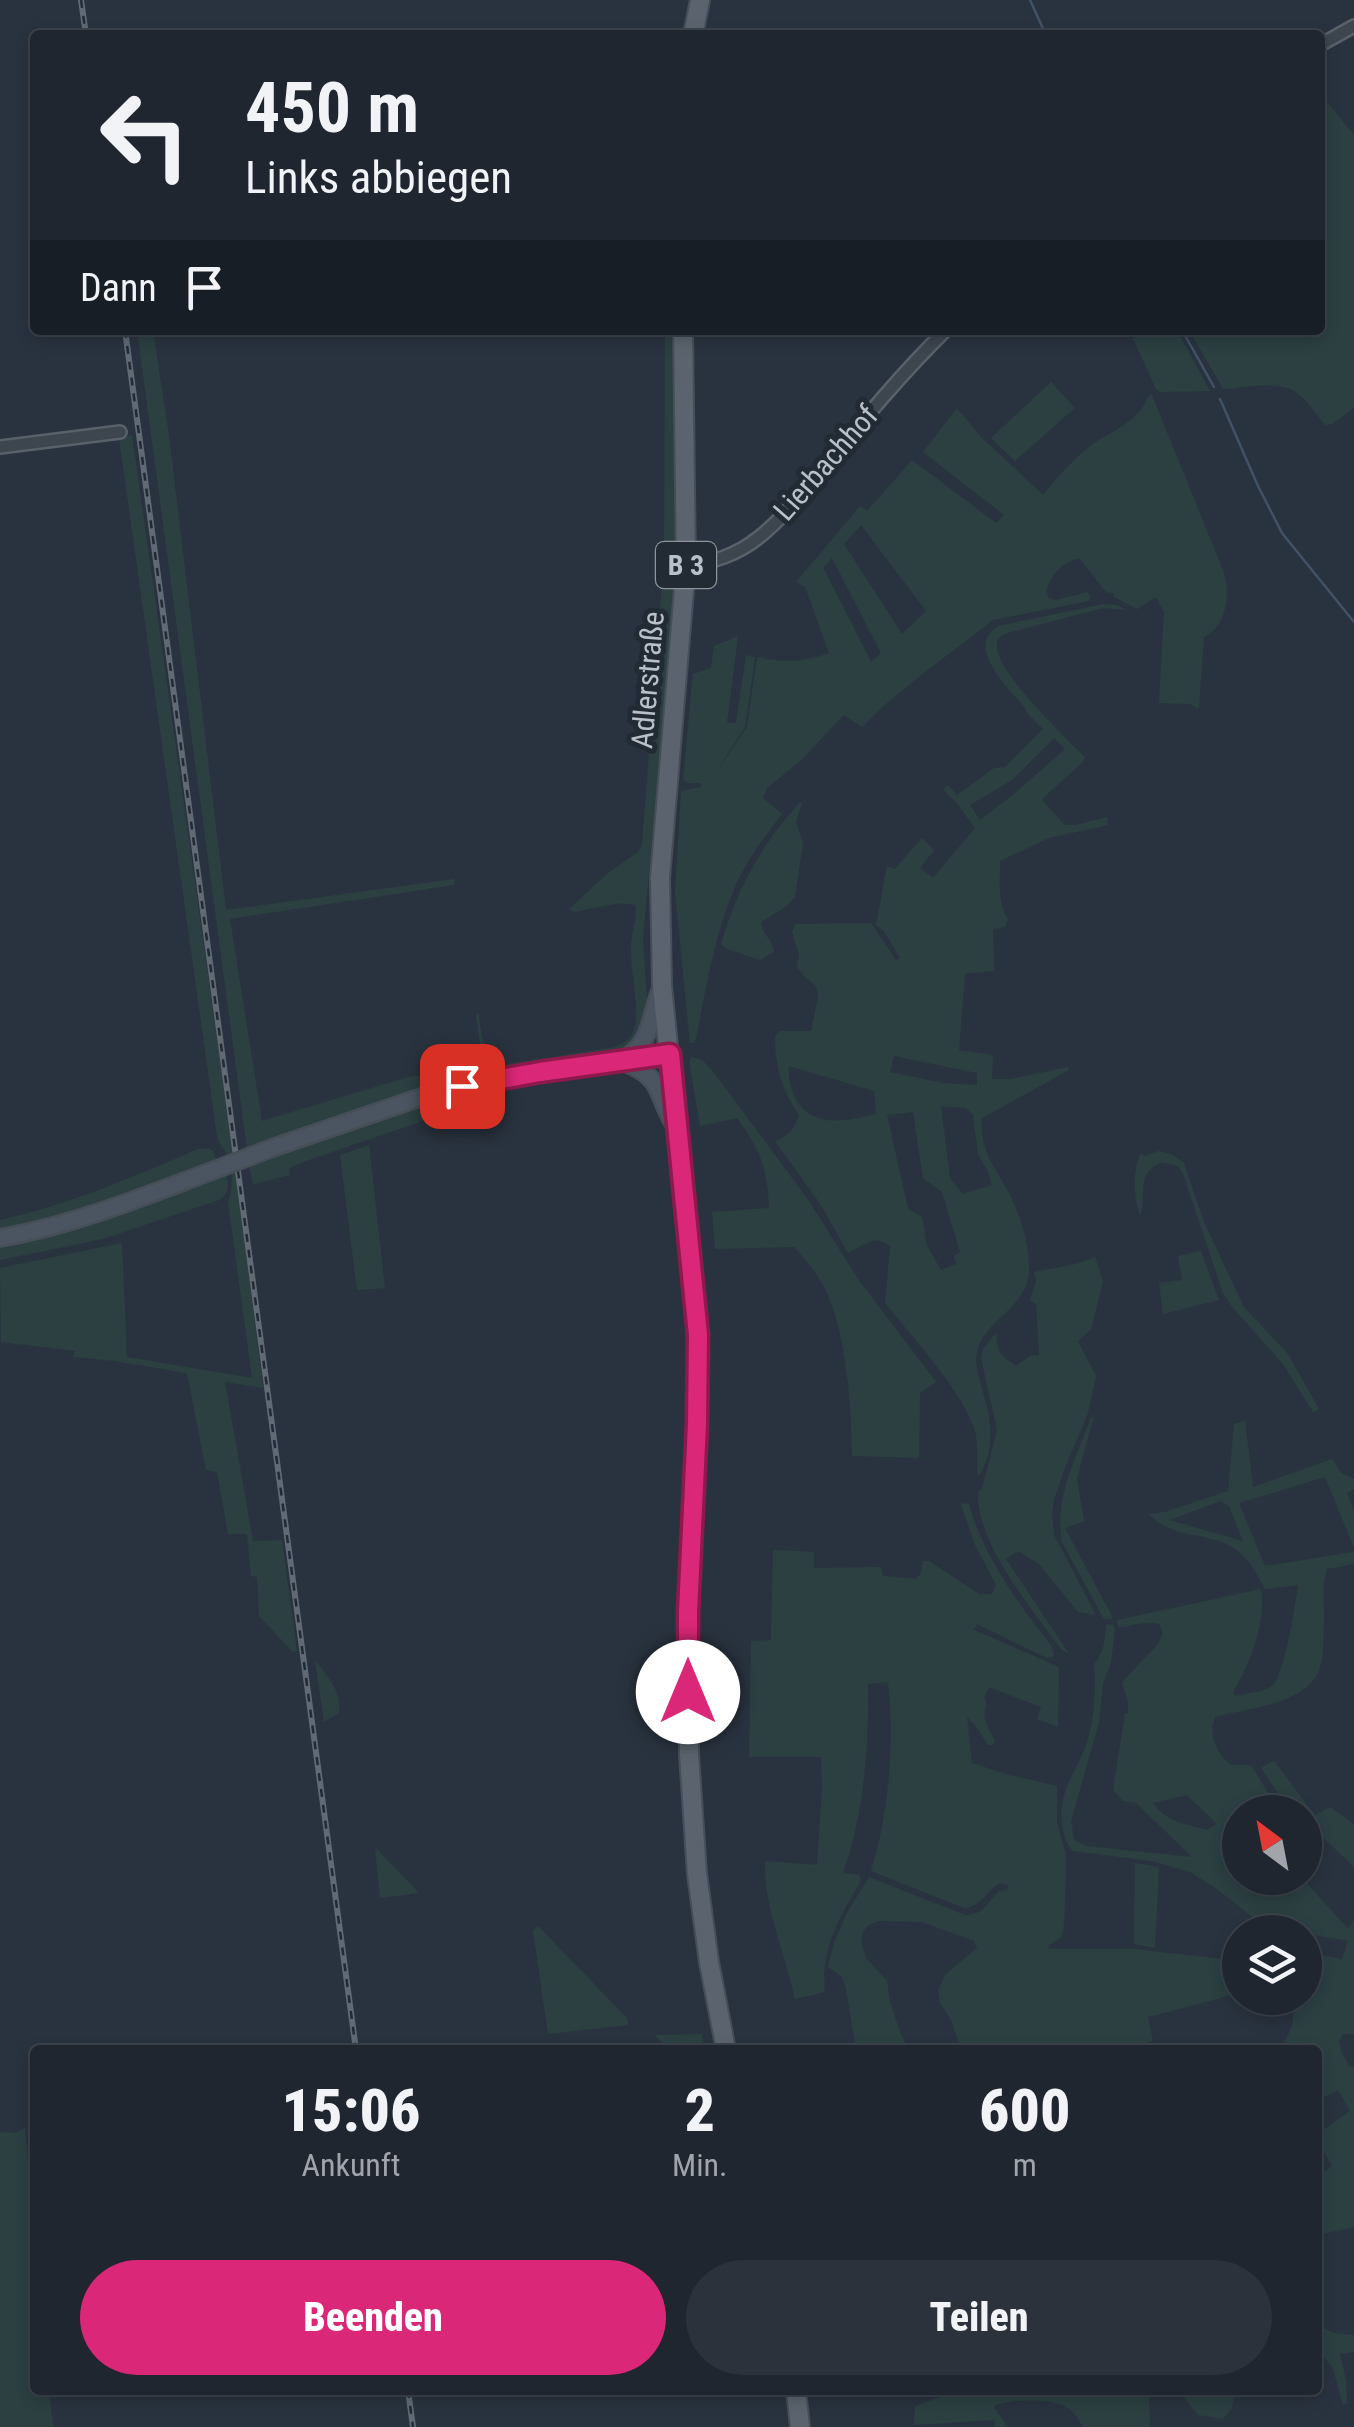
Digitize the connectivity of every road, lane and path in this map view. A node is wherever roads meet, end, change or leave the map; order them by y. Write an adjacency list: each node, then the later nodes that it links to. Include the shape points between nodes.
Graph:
1 (700, 0): 3 (main road)
2 (1354, 26): 4 (street)
3 (694, 30)
4 (1325, 42)
5 (683, 335): 9 (main road, Adlerstraße / B 3)
6 (941, 335): 9 (street, Lierbachhof, via 770,527 710,563)
7 (120, 432): 8 (street)
8 (0, 447)
9 (686, 565): 10 (main road, Adlerstraße / B 3, via 660,878)
10 (662, 986): 11 (main road, B 3); 12 (street, via 649,1033)
11 (670, 1054): 12 (street); 13 (main road, B 3)
12 (619, 1061): 13 (street, via 652,1077); 14 (street, bridge, via 442,1090 102,1212)
13 (676, 1130): 15 (main road, B 3, via 698,1335 689,1754 697,1874)
14 (0, 1238)
15 (725, 2045)
16 (797, 2395): 17 (main road)
17 (800, 2427)

